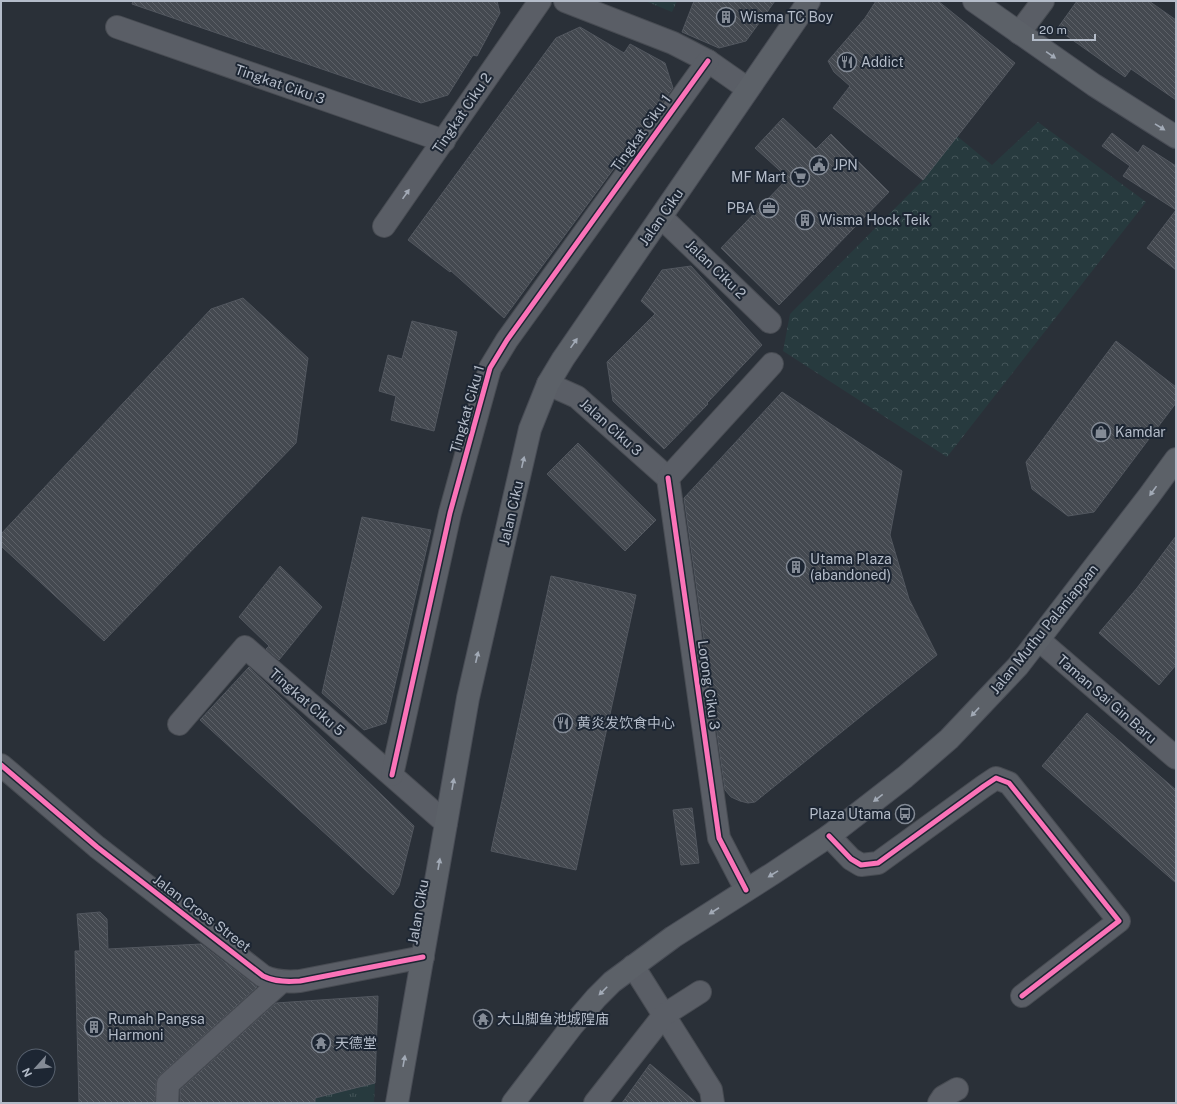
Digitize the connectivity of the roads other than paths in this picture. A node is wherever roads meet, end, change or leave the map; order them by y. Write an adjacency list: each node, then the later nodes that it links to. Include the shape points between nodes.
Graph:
1 (540, 1): 11 (street, Tingkat Ciku 2)
2 (564, 1): 8 (street, via 673,43)
3 (810, 1): 9 (main road, Jalan Ciku)
4 (974, 1): 7 (main road)
5 (1043, 1): 7 (street)
6 (117, 27): 11 (street, Tingkat Ciku 3)
7 (1019, 33): 10 (main road, one-way to 10, via 1094,85)
8 (708, 61): 9 (street); 23 (street, Tingkat Ciku 1, via 507,340 490,368 450,513)
9 (748, 89): 12 (main road, Jalan Ciku)
10 (1176, 136)
11 (444, 141): 13 (street, Tingkat Ciku 2, one-way to 11)
12 (661, 217): 14 (street, Jalan Ciku 2); 16 (main road, Jalan Ciku, one-way to 12)
13 (384, 226)
14 (770, 322)
15 (772, 364): 18 (street)
16 (548, 384): 18 (street, Jalan Ciku 3, via 577,397); 24 (main road, Jalan Ciku, one-way to 16, via 468,698 530,429)
17 (1176, 459): 19 (main road, Jalan Muthu Palaniappan, one-way to 19)
18 (668, 478): 26 (street, Lorong Ciku 3, via 719,838)
19 (1039, 640): 21 (street, Taman Sai Gin Baru); 25 (main road, Jalan Muthu Palaniappan, one-way to 25, via 949,739)
20 (179, 724): 23 (street, Tingkat Ciku 5, via 245,647)
21 (1176, 758)
22 (1, 765): 29 (street, Jalan Cross Street, via 145,885 263,976)
23 (392, 775): 24 (street, Tingkat Ciku 5)
24 (446, 822): 27 (main road, Jalan Ciku, one-way to 24)
25 (829, 836): 26 (main road, Jalan Muthu Palaniappan, one-way to 26); 31 (street, via 850,859 861,865 878,863 996,778 1008,783 1119,921)
26 (746, 890): 28 (main road, Jalan Muthu Palaniappan, one-way to 28)
27 (423, 957): 29 (street, Jalan Cross Street, via 315,979); 34 (main road, Jalan Ciku, one-way to 27)
28 (633, 966): 32 (street); 36 (main road, Jalan Muthu Palaniappan, one-way to 36, via 596,998)
29 (281, 982): 35 (street, via 168,1084)
30 (700, 992): 32 (street)
31 (1022, 996)
32 (664, 1015): 37 (street); 38 (street, via 711,1090)
33 (957, 1090): 39 (street, via 943,1097)
34 (398, 1102)
35 (167, 1103)
36 (513, 1103)
37 (595, 1103)
38 (713, 1103)
39 (938, 1103)

